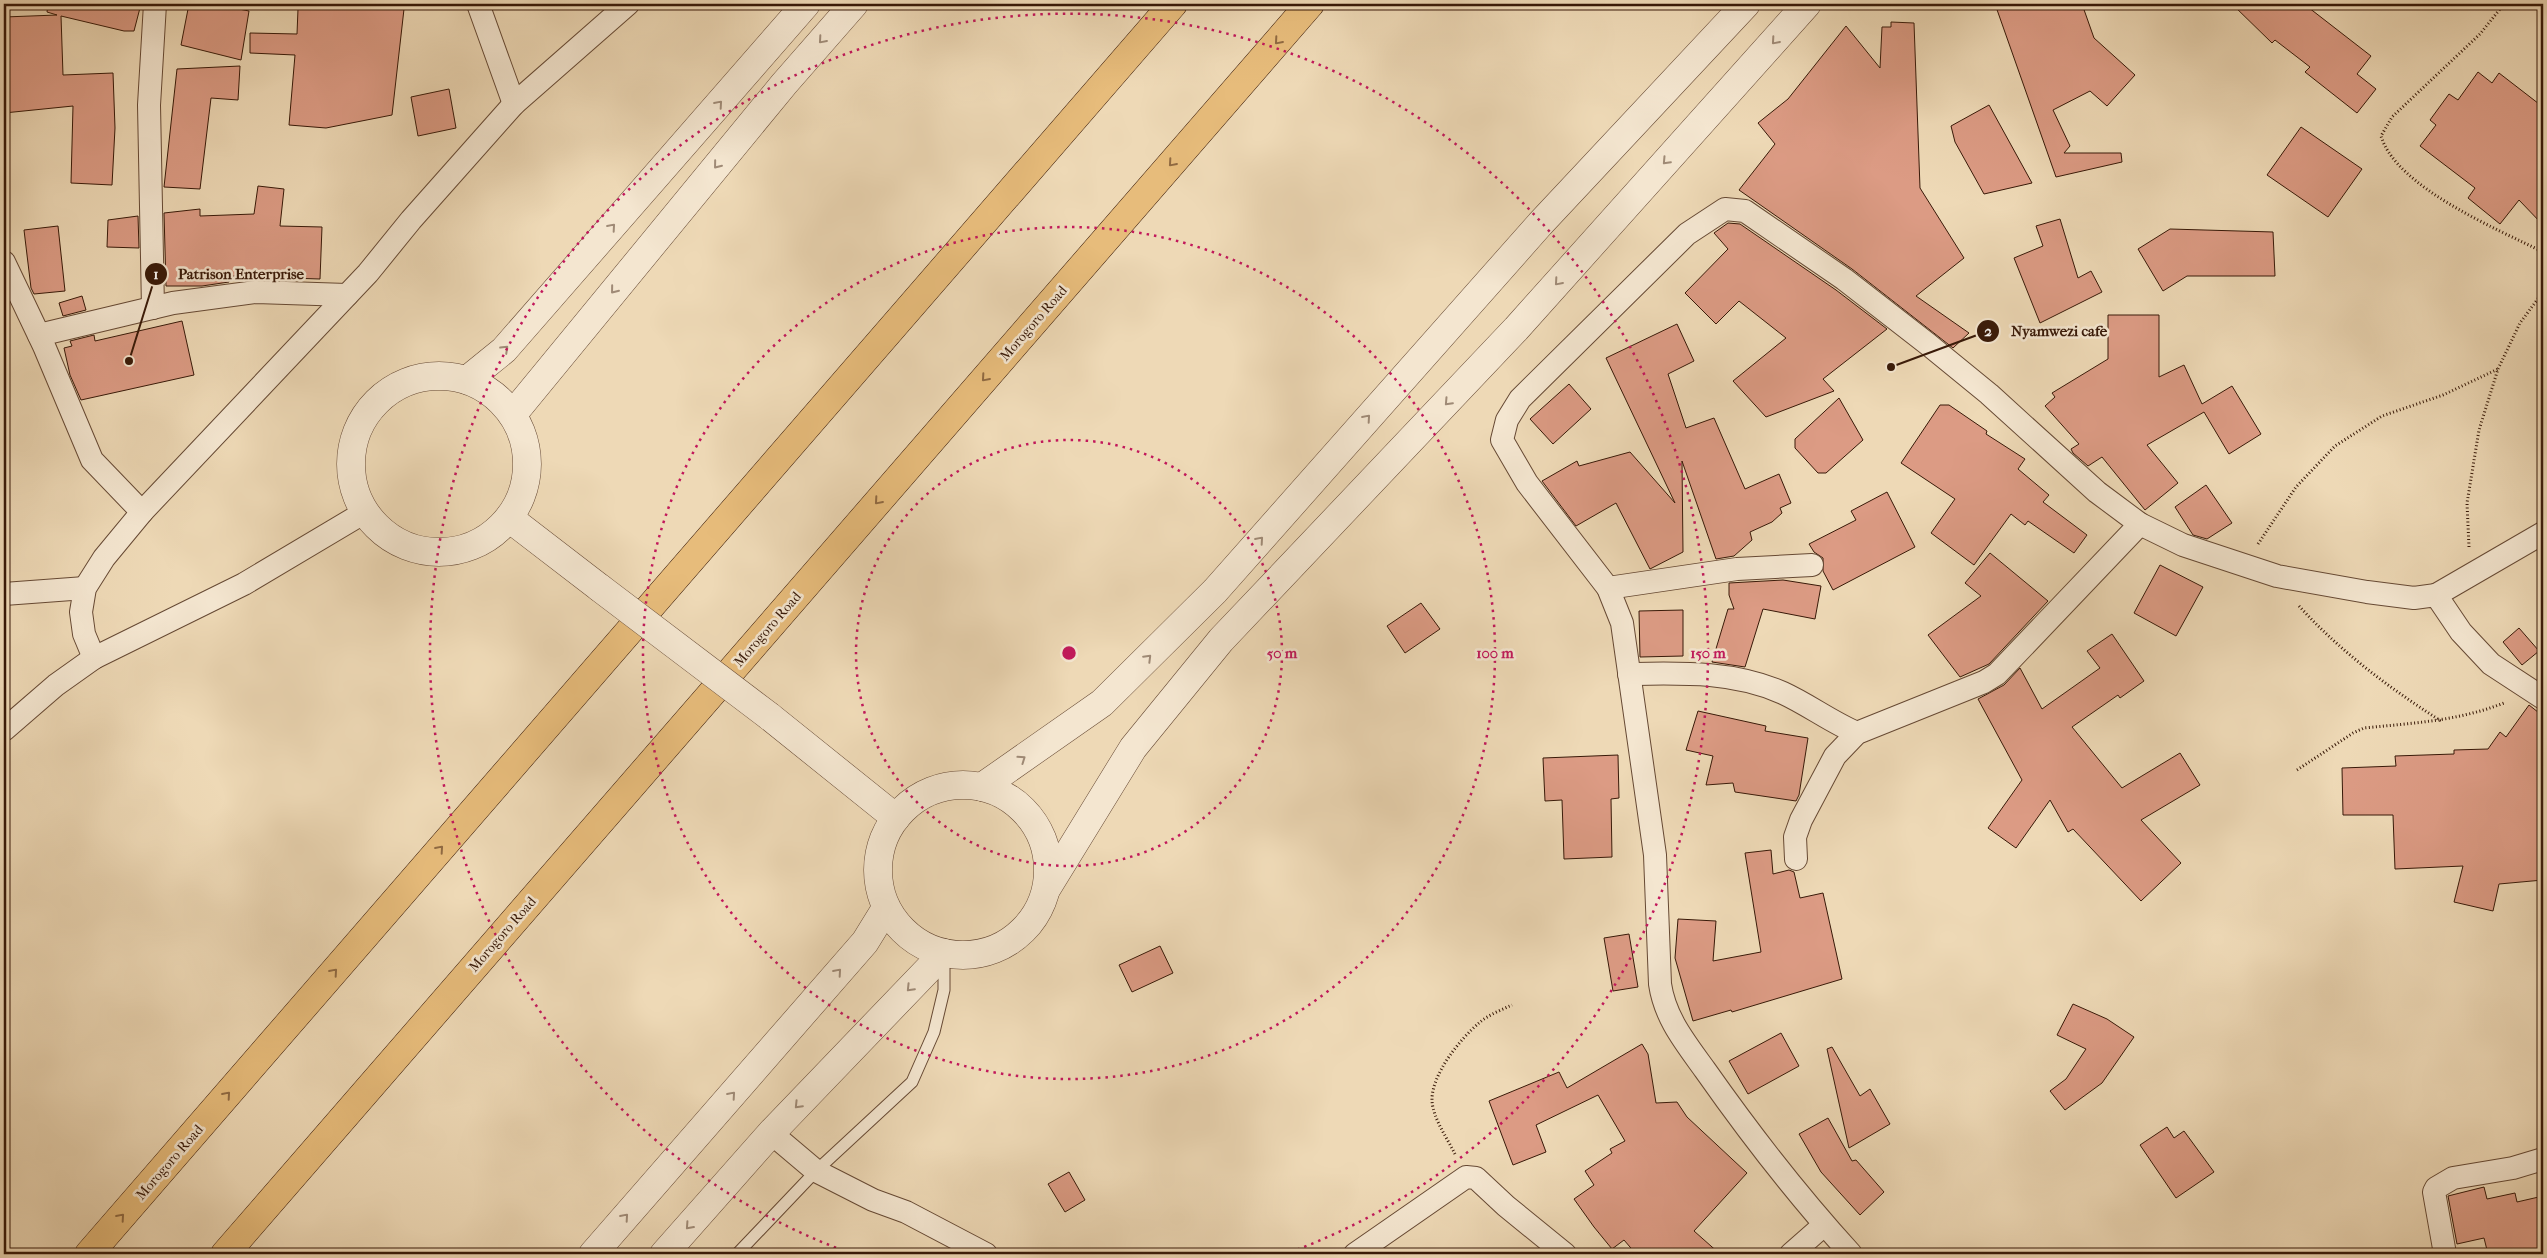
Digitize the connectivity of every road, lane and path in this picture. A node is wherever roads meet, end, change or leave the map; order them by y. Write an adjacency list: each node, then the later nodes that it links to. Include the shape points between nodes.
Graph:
1 (155, 4): 16 (street, via 149,105)
2 (478, 4): 11 (street)
3 (628, 4): 11 (street)
4 (806, 4): 19 (street, one-way to 4, via 504,350)
5 (854, 4): 20 (street, one-way to 20, via 784,84)
6 (1173, 4): 54 (highway, Morogoro Road, one-way to 6)
7 (1310, 4): 55 (highway, Morogoro Road, one-way to 55)
8 (1746, 4): 41 (street, one-way to 8, via 1102,703 1215,591 1533,231)
9 (1807, 4): 44 (street, one-way to 44, via 1516,329 1221,640 1133,748)
10 (2504, 4): 12 (path, via 2480,34 2392,117 2381,136 2391,159 2417,181 2469,215)
11 (514, 104): 15 (street)
12 (2543, 252)
13 (4, 262): 17 (street)
14 (2543, 292): 18 (path, via 2520,323)
15 (347, 295): 16 (street, via 256,292 173,302); 21 (street)
16 (153, 308): 17 (street)
17 (39, 334): 21 (street, via 92,460)
18 (2498, 369): 26 (path, via 2479,430 2467,503); 28 (path, via 2443,395 2382,416 2335,446 2296,488)
19 (467, 380): 20 (street, via 485,388); 22 (street, via 428,376 408,381 391,390 363,418 351,456 356,495)
20 (513, 414): 23 (street, via 527,448 528,466 519,502)
21 (142, 512): 30 (street, via 104,558)
22 (365, 512): 23 (street, via 395,541 435,552 476,544); 34 (street, via 244,584)
23 (509, 518): 42 (street, bridge, via 769,716)
24 (2140, 524): 28 (street, via 2183,545); 31 (street, via 2097,492 1989,394 1844,279 1745,211 1725,209 1687,234 1520,399 1507,420 1502,440 1527,483); 39 (street, via 1997,674)
25 (2543, 533): 33 (street)
26 (2470, 550)
27 (1812, 565): 31 (street, via 1737,569)
28 (2244, 565): 29 (street)
29 (2268, 573): 33 (street, via 2377,594 2414,598); 37 (path, via 2320,630 2399,694)
30 (85, 588): 32 (street); 34 (street, via 81,612 84,634)
31 (1608, 588): 35 (street, via 1622,623)
32 (4, 594)
33 (2436, 595): 36 (street, via 2461,632 2491,664)
34 (94, 658): 38 (street, via 56,685)
35 (1629, 674): 39 (street, via 1697,672 1753,682 1784,693); 52 (street, via 1654,854 1663,1003 1686,1045 1722,1096)
36 (2539, 694): 37 (path)
37 (2442, 721): 40 (path, via 2364,728)
38 (4, 730)
39 (1857, 733): 43 (street, via 1835,756 1801,820 1795,837)
40 (2297, 770)
41 (982, 787): 42 (street, via 944,787 909,804); 44 (street, via 1008,798 1030,816 1046,851)
42 (896, 818): 45 (street, via 879,852 880,890)
43 (1796, 859)
44 (1047, 888): 46 (street, via 1030,923 1017,936 982,953)
45 (886, 908): 46 (street, via 910,937); 56 (street, one-way to 45, via 865,942)
46 (944, 953): 48 (street, one-way to 48); 50 (lane, via 944,990 934,1032 912,1082)
47 (1512, 1005): 51 (path, via 1478,1023 1451,1054 1433,1092 1434,1109)
48 (772, 1133): 50 (street); 57 (street, one-way to 57)
49 (2543, 1159): 63 (street, via 2513,1168 2453,1178 2436,1188 2434,1192)
50 (816, 1171): 53 (street, via 873,1200 906,1212); 58 (lane)
51 (1466, 1177): 59 (street); 60 (street, via 1476,1178)
52 (1824, 1225): 61 (street); 62 (street)
53 (982, 1253)
54 (89, 1254)
55 (226, 1254)
56 (593, 1254)
57 (664, 1254)
58 (737, 1254)
59 (1355, 1254)
60 (1565, 1254)
61 (1791, 1254)
62 (1851, 1254)
63 (2445, 1254)

